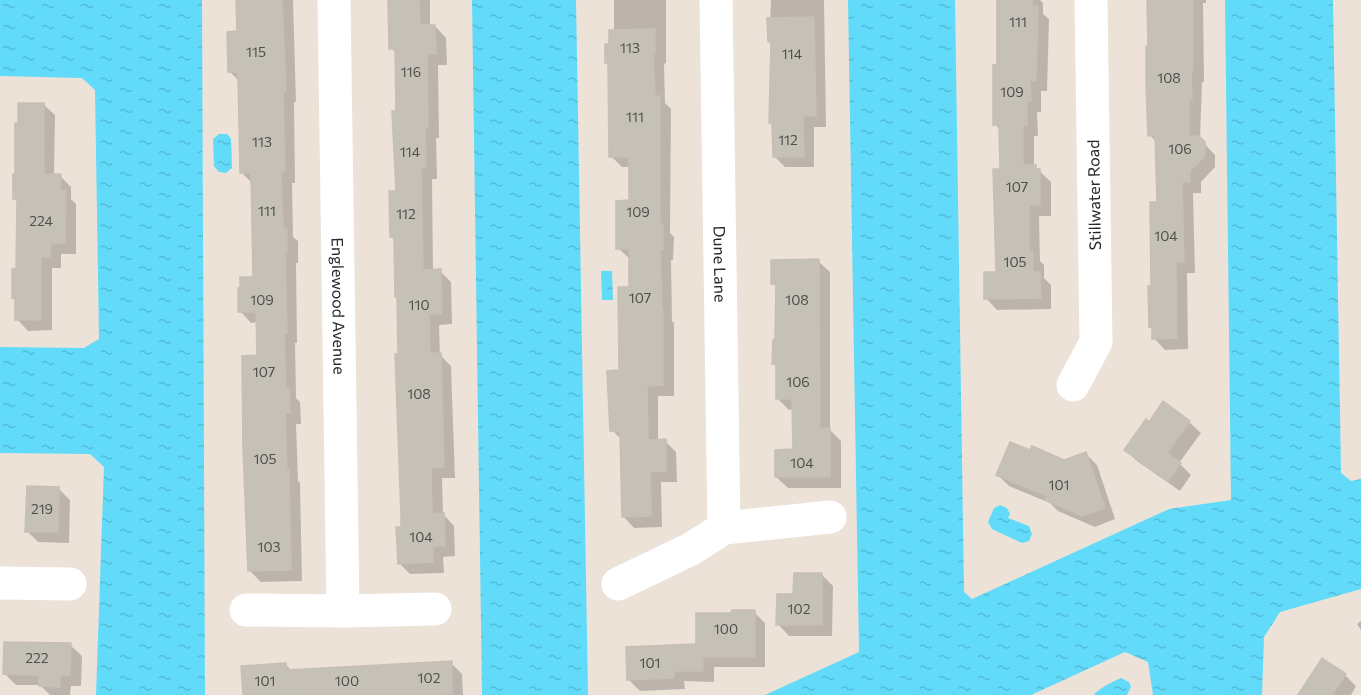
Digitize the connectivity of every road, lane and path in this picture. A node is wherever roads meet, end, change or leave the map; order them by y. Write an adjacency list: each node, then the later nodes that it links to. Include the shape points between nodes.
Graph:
1 (334, 0): 12 (street, Englewood Avenue)
2 (716, 0): 6 (street, Dune Lane)
3 (1091, 0): 4 (street, Stillwater Road, via 1096,342)
4 (1073, 385)
5 (830, 517): 6 (street)
6 (724, 528): 9 (street, via 691,549)
7 (0, 583): 8 (street)
8 (70, 584)
9 (618, 584)
10 (435, 609): 12 (street)
11 (246, 610): 12 (street)
12 (343, 611)

